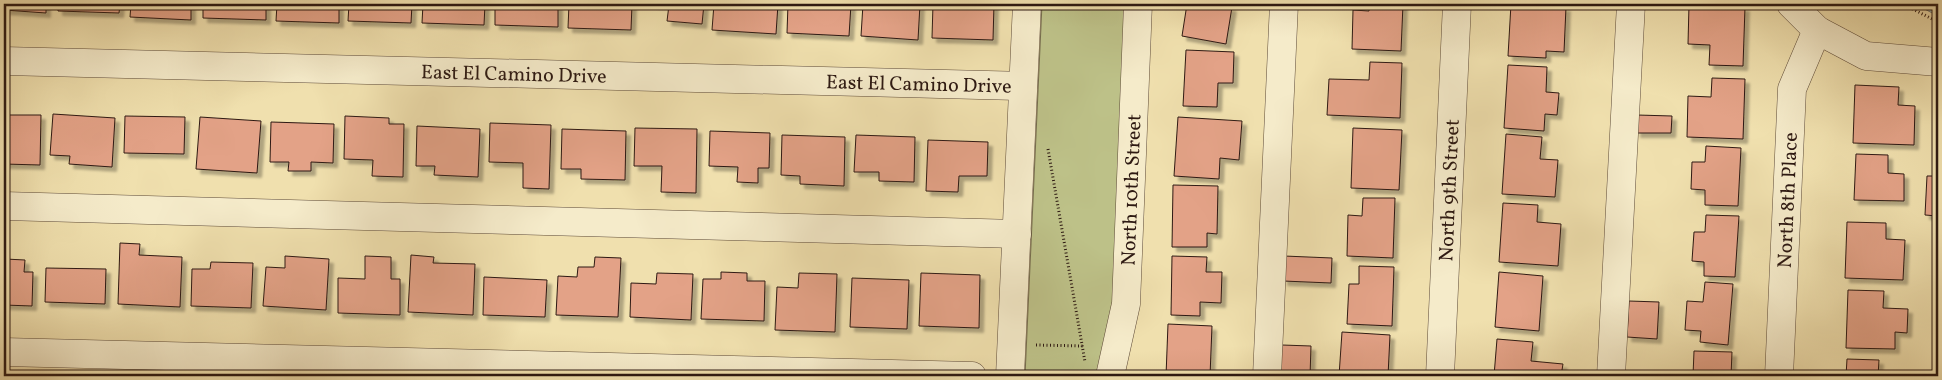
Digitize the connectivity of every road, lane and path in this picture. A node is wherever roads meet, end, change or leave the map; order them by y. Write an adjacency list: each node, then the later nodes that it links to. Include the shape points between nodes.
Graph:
1 (1027, 4): 12 (street)
2 (1138, 4): 19 (street, North 10th Street, via 1126,304)
3 (1284, 4): 22 (street)
4 (1456, 4): 23 (street, North 9th Street)
5 (1631, 4): 24 (street)
6 (1791, 4): 9 (street)
7 (1903, 4): 8 (path)
8 (1938, 22)
9 (1817, 30): 11 (street, via 1866,56); 25 (street, North 8th Place, via 1792,89)
10 (4, 61): 12 (street, East El Camino Drive)
11 (1938, 62)
12 (1023, 86): 15 (street)
13 (1048, 144): 17 (path)
14 (4, 206): 15 (street)
15 (1017, 234): 16 (street)
16 (1012, 344): 17 (path); 21 (street)
17 (1083, 346): 19 (path)
18 (4, 352): 20 (street)
19 (1098, 372)
20 (972, 376)
21 (1010, 376)
22 (1268, 376)
23 (1440, 376)
24 (1611, 376)
25 (1779, 376)

